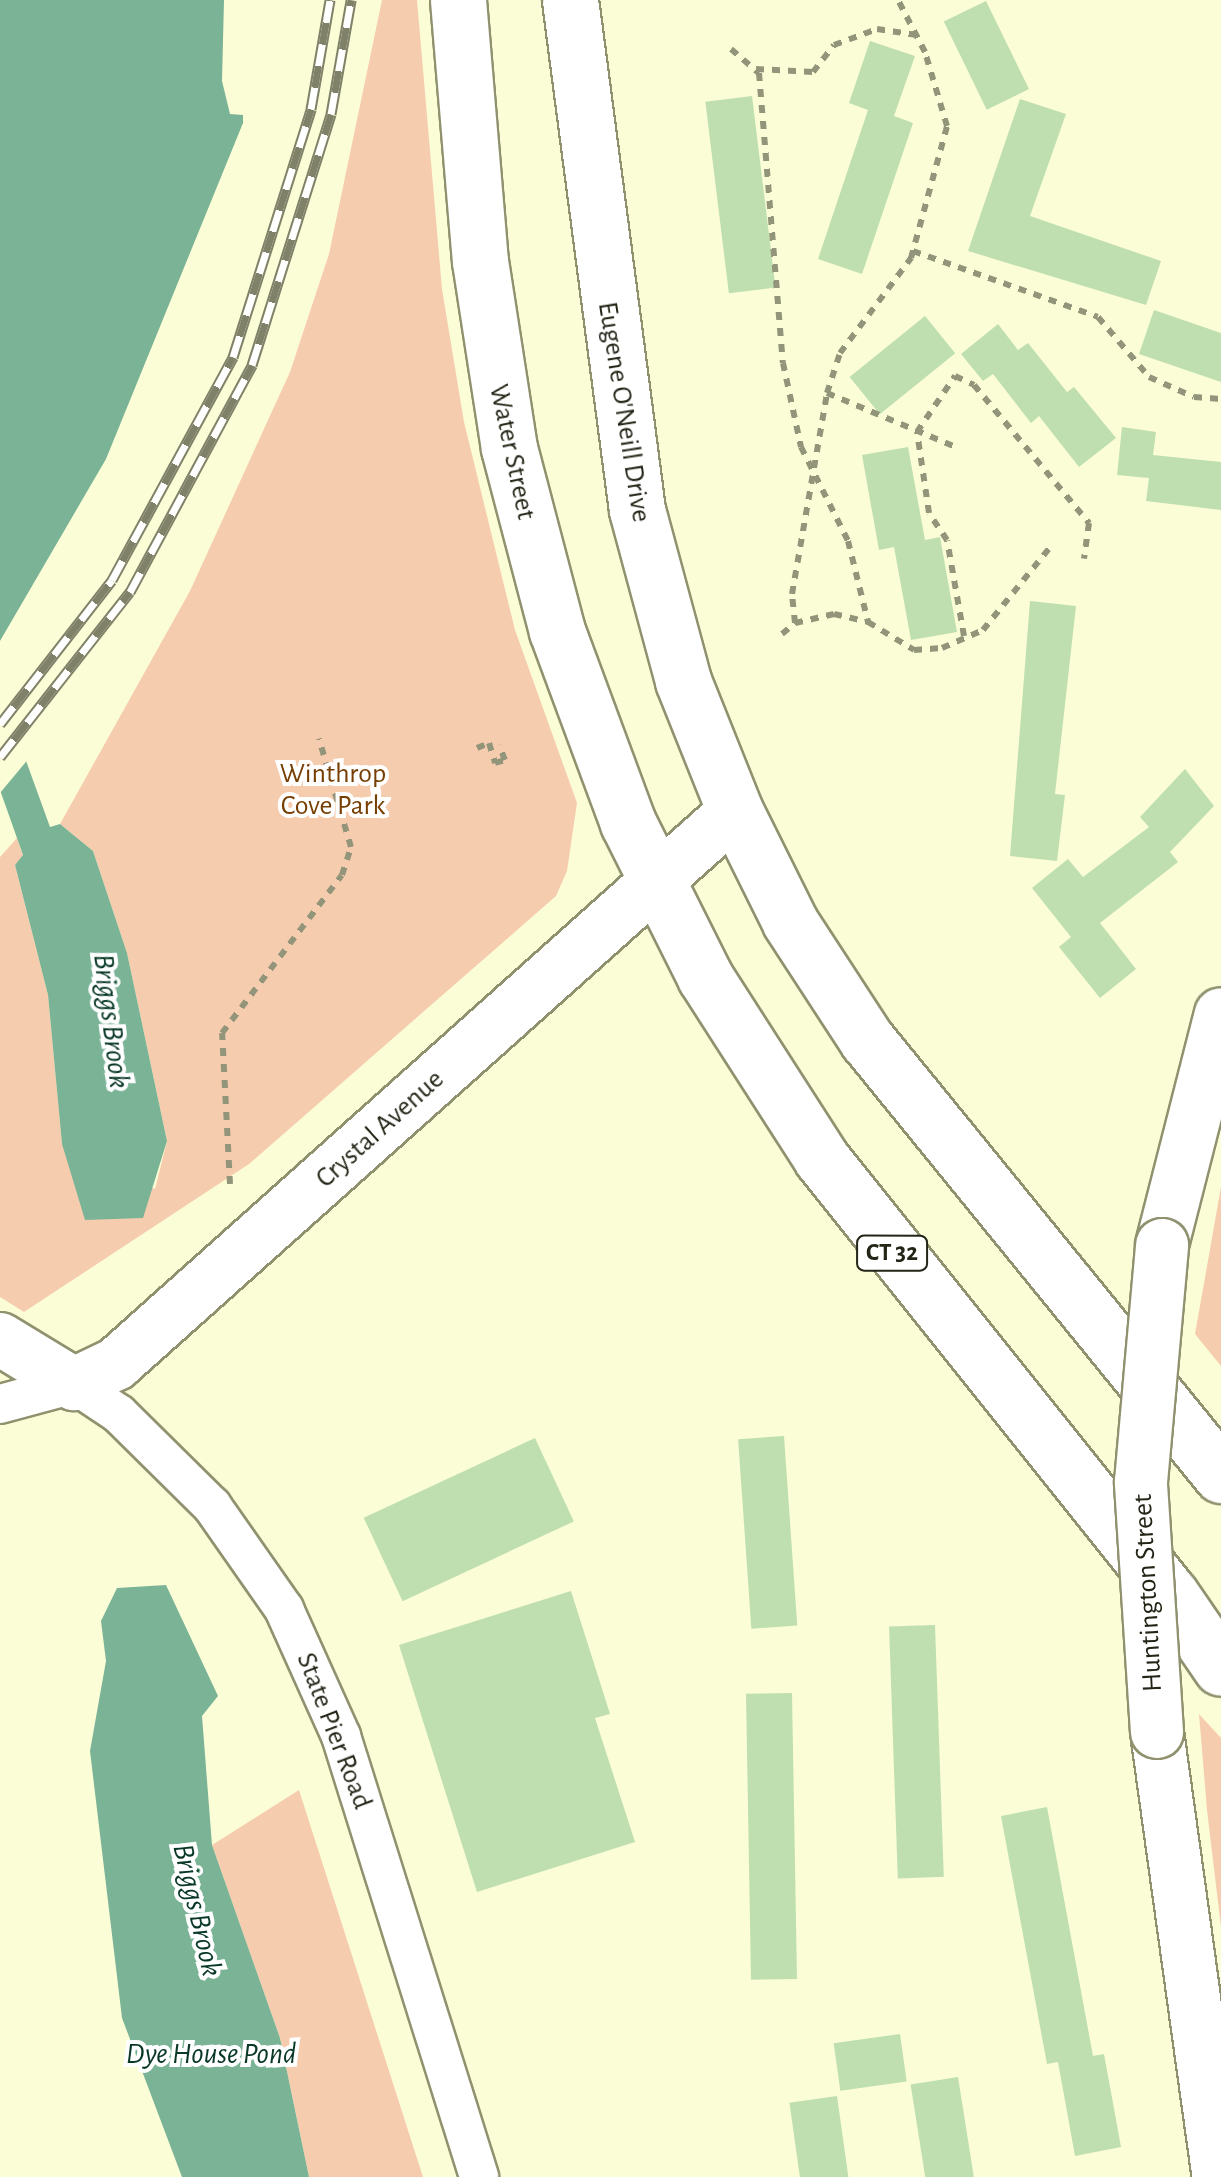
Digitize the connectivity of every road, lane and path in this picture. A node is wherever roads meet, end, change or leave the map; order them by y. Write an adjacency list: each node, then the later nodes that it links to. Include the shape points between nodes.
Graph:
1 (458, 0): 23 (main road, Water Street, via 480,260 508,448 587,721)
2 (570, 0): 22 (main road, Eugene O'Neill Drive, via 636,510 683,681)
3 (898, 0): 4 (path)
4 (917, 35): 6 (path, via 877,29 834,45 813,72); 7 (path, via 948,126)
5 (731, 49): 6 (path)
6 (755, 69): 12 (path, via 784,363 801,448)
7 (913, 251): 8 (path, via 899,282 840,353); 9 (path, via 1098,317 1149,377 1194,397)
8 (827, 393): 10 (path); 12 (path)
9 (1221, 399)
10 (917, 432): 11 (path); 14 (path, via 955,376 974,386 1089,523); 18 (path, via 929,513 947,540)
11 (953, 446)
12 (816, 470): 15 (path, via 858,571); 16 (path, via 792,594)
13 (1050, 546): 18 (path, via 983,630)
14 (1084, 559)
15 (868, 622): 16 (path, via 834,614); 18 (path, via 914,650)
16 (795, 623): 17 (path)
17 (782, 634)
18 (964, 636)
19 (319, 739): 25 (path, via 351,848 342,875 222,1034)
20 (499, 746): 21 (path, via 504,760 496,763 489,744)
21 (476, 748)
22 (735, 811): 23 (main road, Crystal Avenue); 29 (main road, Eugene O'Neill Drive, via 790,922 867,1040)
23 (656, 882): 27 (main road, Crystal Avenue, via 134,1351); 30 (main road, CT 32, via 704,977 821,1158)
24 (1221, 1014): 34 (main road, Huntington Street, bridge, via 1162,1245 1141,1482 1157,1732)
25 (230, 1184)
26 (0, 1340): 27 (main road, State Pier Road)
27 (74, 1384): 28 (street, Crystal Avenue); 33 (street, State Pier Road, via 165,1454 212,1506 307,1655 341,1736)
28 (0, 1404)
29 (1221, 1475)
30 (1171, 1595): 31 (main road, CT 32); 32 (main road)
31 (1221, 1656)
32 (1221, 1668)
33 (479, 2177)
34 (1218, 2177)

